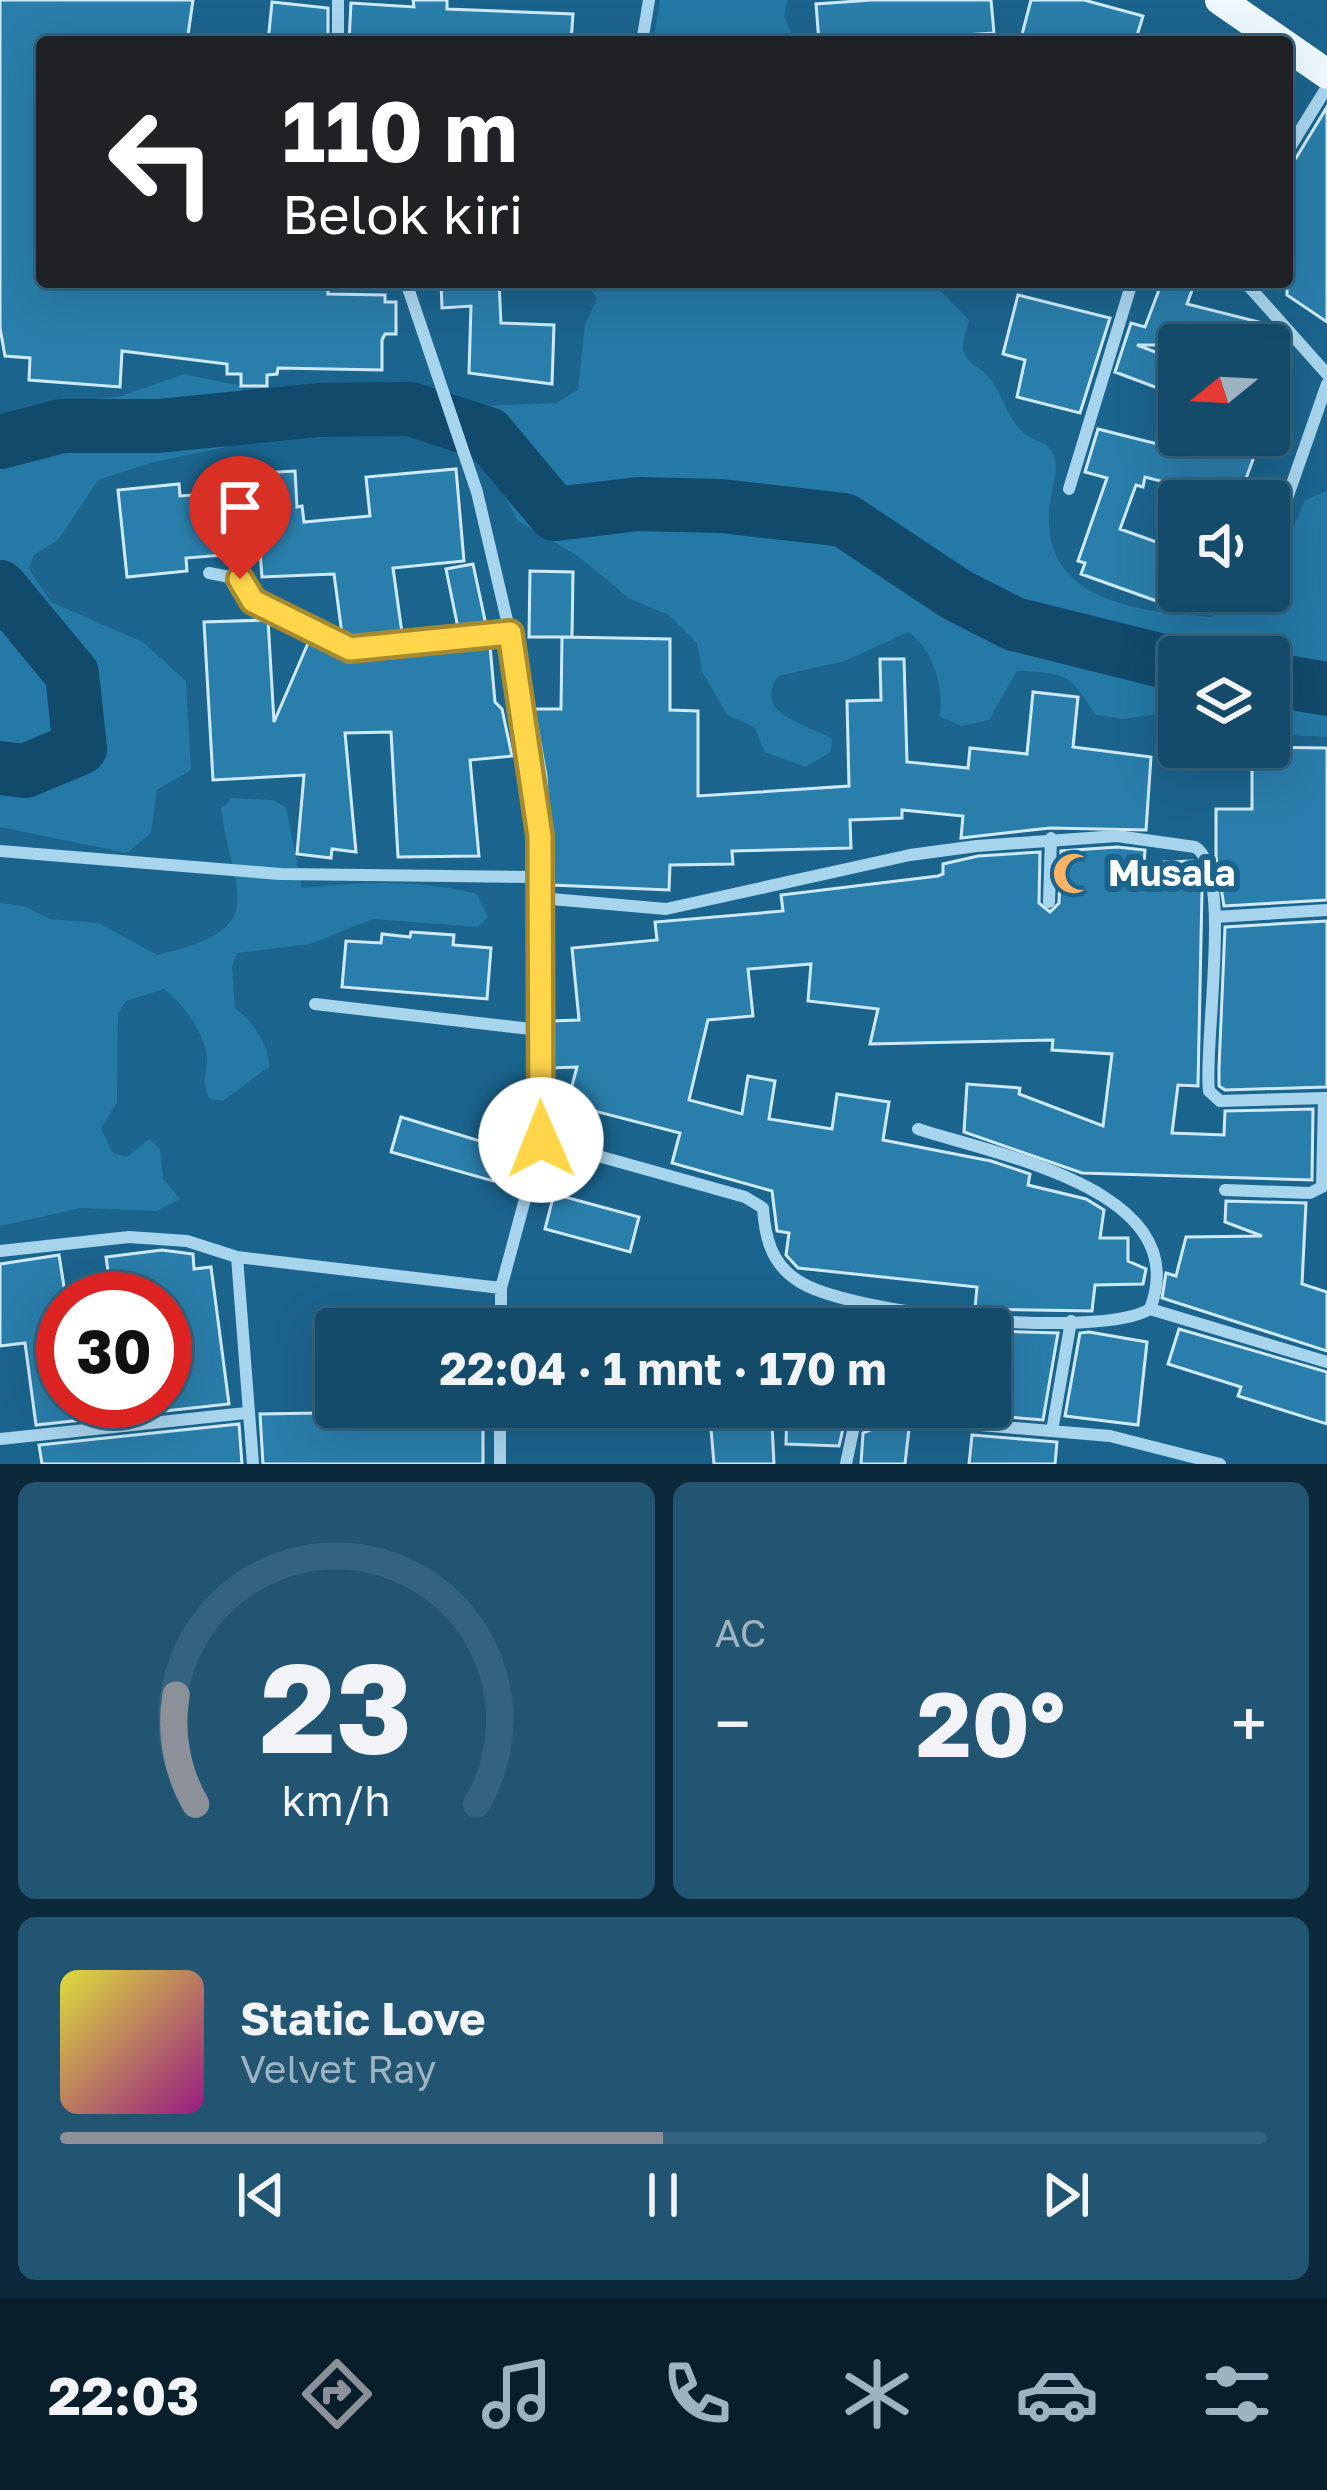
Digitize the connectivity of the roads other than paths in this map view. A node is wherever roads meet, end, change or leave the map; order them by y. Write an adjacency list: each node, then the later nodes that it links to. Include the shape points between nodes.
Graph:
1 (338, 0): 4 (street)
2 (649, 0): 5 (street)
3 (1226, 1): 6 (main road)
4 (338, 36)
5 (643, 36)
6 (1274, 36)
7 (1293, 49): 8 (main road)
8 (1327, 74)
9 (1327, 87): 10 (street)
10 (1293, 142)
11 (408, 288): 19 (street, via 477,492)
12 (1130, 288): 16 (street)
13 (1250, 288): 14 (street)
14 (1327, 374)
15 (1327, 384): 17 (street)
16 (1070, 489)
17 (1290, 490)
18 (209, 574): 19 (street, via 240,579 253,601 350,649)
19 (510, 633): 22 (street, via 534,767)
20 (1051, 838): 23 (street, via 910,855 666,909); 24 (street); 26 (street, via 1118,836 1195,847 1208,862)
21 (0, 851): 22 (street, via 280,874)
22 (539, 878): 23 (street)
23 (540, 898): 28 (street)
24 (1049, 902)
25 (1327, 910): 26 (street)
26 (1215, 916): 29 (street, via 1211,1095)
27 (315, 1004): 28 (street)
28 (539, 1030): 31 (street)
29 (1326, 1098): 32 (street, via 1322,1187)
30 (918, 1129): 37 (street, via 1063,1170 1137,1222 1155,1258)
31 (541, 1140): 35 (street); 38 (street, via 745,1197 763,1208 766,1238 786,1271 840,1299)
32 (1225, 1190)
33 (0, 1251): 34 (street, via 129,1237 187,1240)
34 (237, 1257): 35 (street); 40 (street)
35 (501, 1288): 36 (street)
36 (501, 1308)
37 (1150, 1310): 38 (street, via 1127,1321); 39 (street)
38 (1071, 1321): 42 (street)
39 (1327, 1363)
40 (246, 1413): 43 (street); 44 (street)
41 (500, 1428): 45 (street)
42 (1052, 1431): 46 (street, via 875,1416 850,1432); 47 (street, via 1110,1436)
43 (0, 1439)
44 (253, 1464)
45 (500, 1464)
46 (846, 1464)
47 (1220, 1464)

